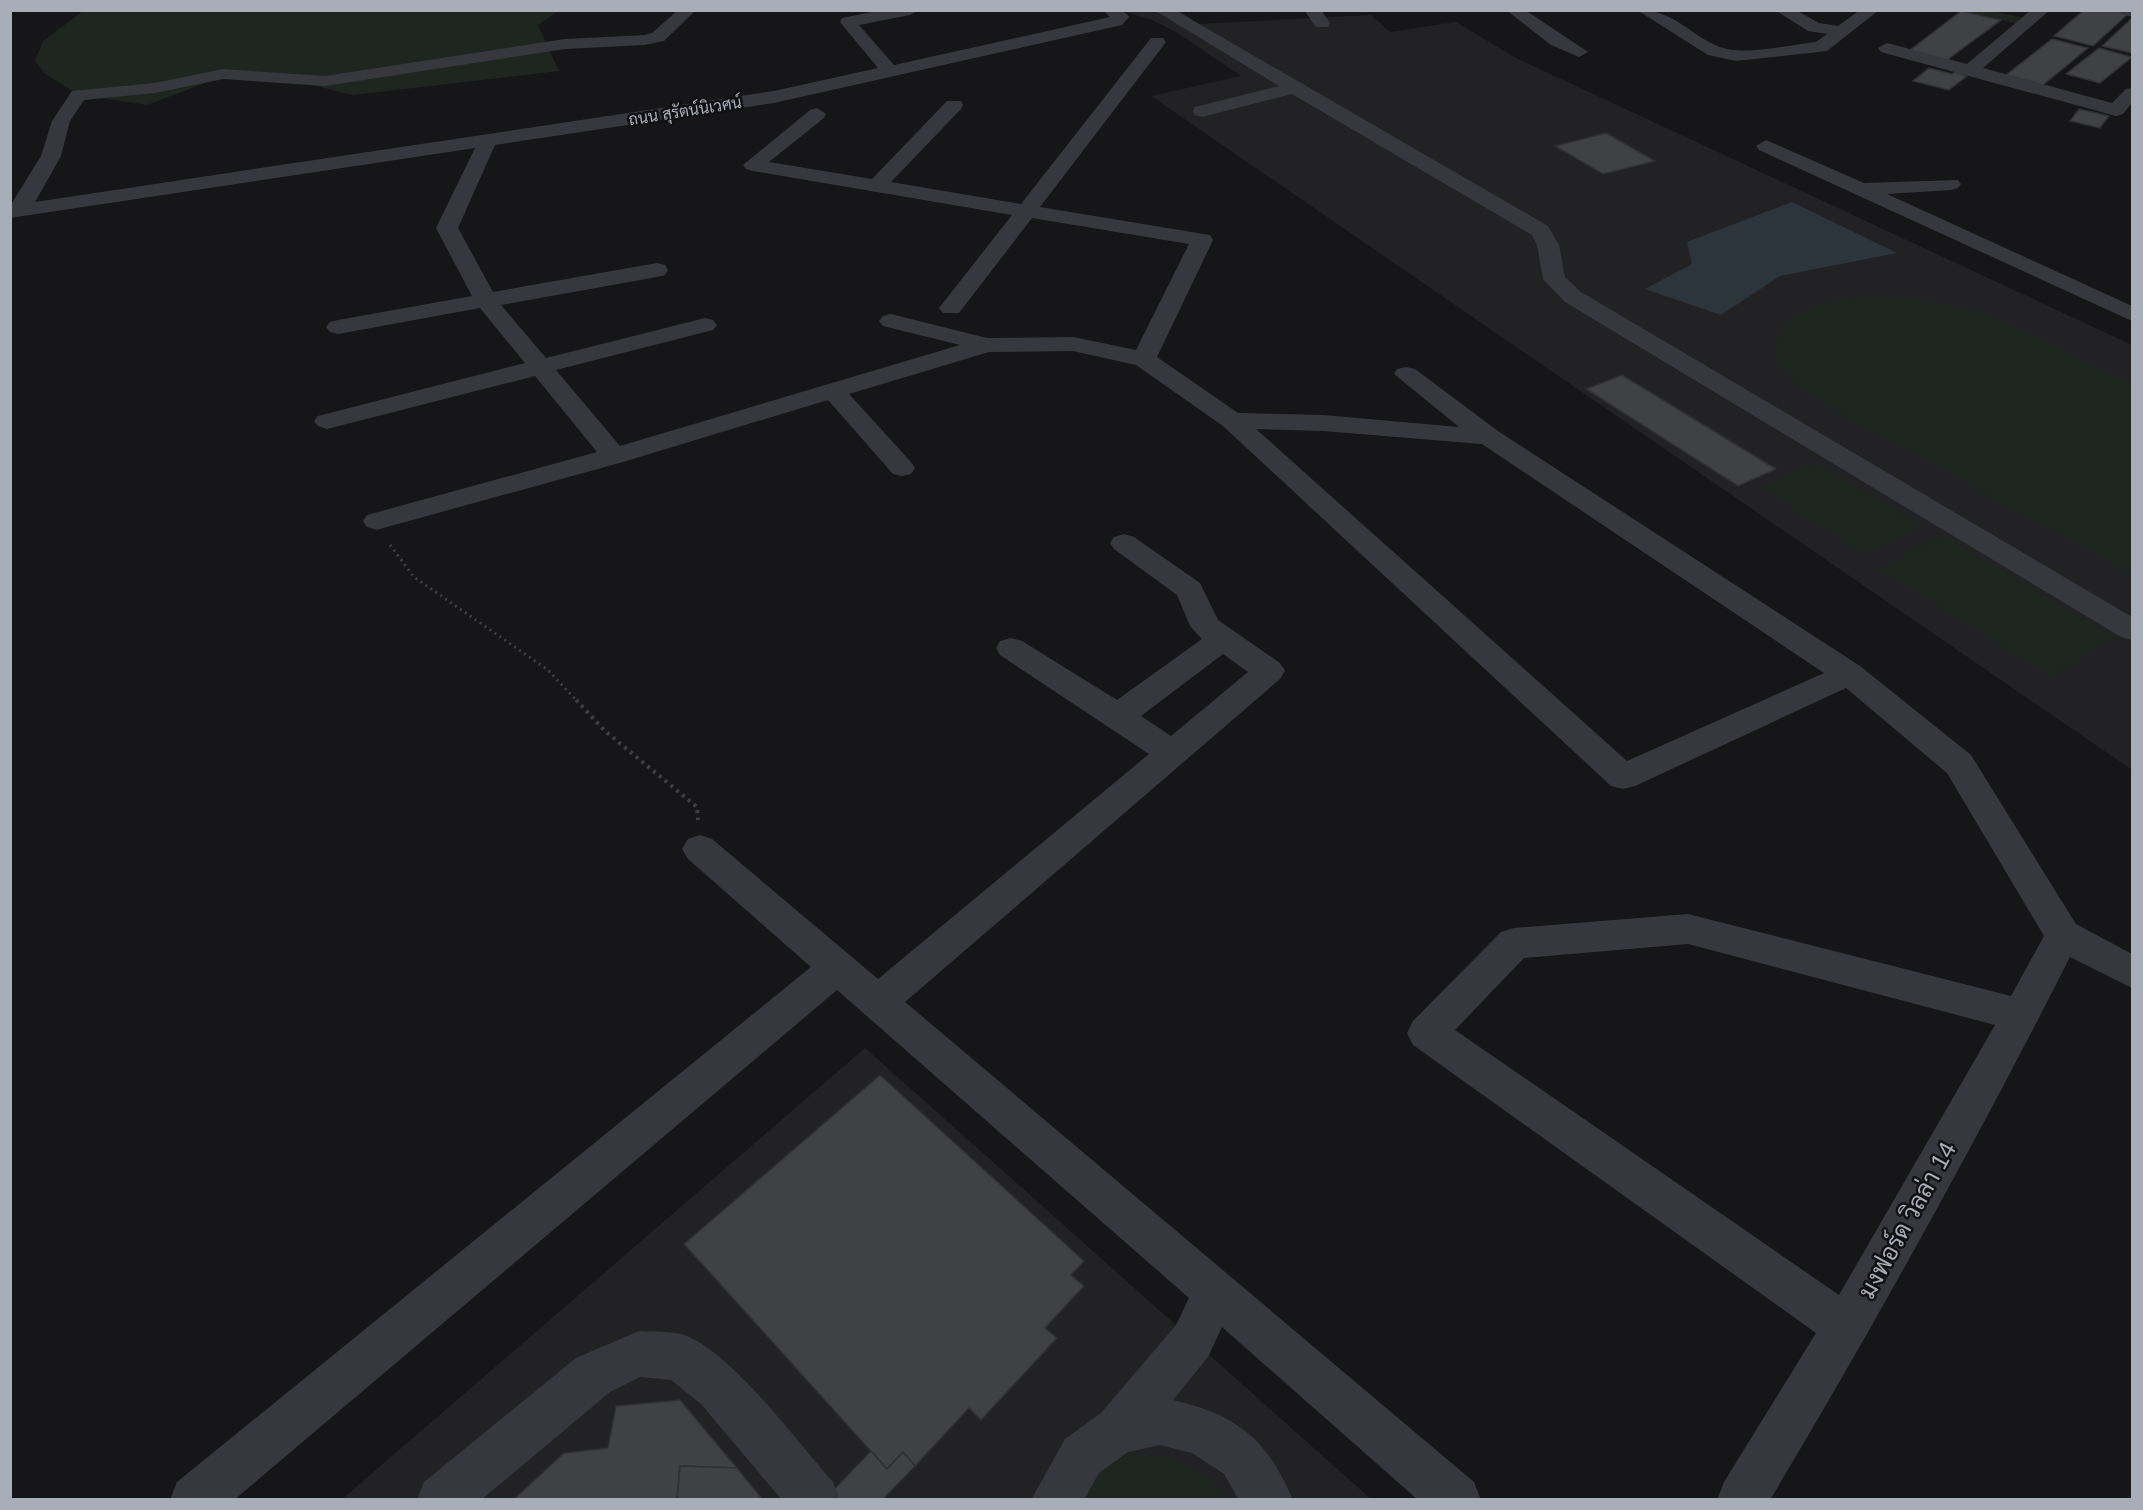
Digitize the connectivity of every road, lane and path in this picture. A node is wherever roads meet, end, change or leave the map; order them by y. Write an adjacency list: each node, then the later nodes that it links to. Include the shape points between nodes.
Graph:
1 (688, 10): 28 (street, via 658,37 644,40 565,44 325,81 224,74 155,88 78,94 61,121 51,156)
2 (910, 10): 16 (street, via 848,22)
3 (1111, 10): 16 (street, ถนน สุรัตน์นิเวศน์, via 1121,16 1116,21)
4 (1162, 10): 18 (street)
5 (1514, 10): 15 (street)
6 (1645, 10): 12 (street, via 1714,51 1737,56 1821,47)
7 (1783, 10): 12 (street, via 1814,27)
8 (1871, 10): 12 (street)
9 (2042, 10): 17 (street)
10 (2125, 10): 11 (street)
11 (2133, 12)
12 (1842, 32)
13 (1157, 42): 29 (street)
14 (1887, 48): 17 (street)
15 (1579, 52)
16 (890, 71): 23 (street, ถนน สุรัตน์นิเวศน์, via 774,98)
17 (1969, 71): 19 (street, via 2116,110)
18 (1294, 88): 21 (street); 49 (street, via 1540,231 1548,245 1554,279 1573,297)
19 (2133, 93)
20 (954, 105): 26 (street)
21 (1202, 111)
22 (817, 114): 26 (street, via 753,165)
23 (487, 142): 28 (street, ถนน สุรัตน์นิเวศน์); 31 (street, via 447,228)
24 (1766, 146): 27 (street)
25 (1951, 184): 27 (street)
26 (876, 186): 29 (street)
27 (1861, 190): 33 (street)
28 (15, 211)
29 (1027, 212): 32 (street); 38 (street, via 1202,240)
30 (657, 270): 31 (street)
31 (487, 302): 36 (street); 39 (street)
32 (951, 308)
33 (2133, 314)
34 (891, 321): 37 (street)
35 (705, 325): 39 (street)
36 (338, 327)
37 (987, 345): 38 (street, via 1073,344); 41 (street)
38 (1144, 359): 43 (street)
39 (544, 368): 42 (street); 45 (street)
40 (1406, 374): 44 (street)
41 (834, 392): 45 (street); 46 (street)
42 (327, 421)
43 (1232, 421): 44 (street, via 1323,423); 52 (street, via 1623,777)
44 (1489, 437): 52 (street)
45 (614, 456): 47 (street)
46 (902, 468)
47 (377, 521): 55 (path, via 379,530 414,577 548,670 605,731 697,807)
48 (1124, 543): 50 (street, via 1190,590 1205,626)
49 (2133, 630)
50 (1223, 639): 53 (street); 54 (street, via 1269,671)
51 (1011, 648): 53 (street)
52 (1849, 674): 56 (street, via 1959,764)
53 (1118, 716): 54 (street)
54 (1172, 753): 59 (street)
55 (700, 849): 57 (street)
56 (2063, 935): 58 (street); 60 (street, มงฟอร์ด วิลล่า 14)
57 (837, 967): 59 (street); 64 (street)
58 (2133, 972)
59 (878, 1002): 61 (street)
60 (2022, 1015): 62 (street, มงฟอร์ด วิลล่า 14); 62 (street, via 1688,929 1514,944 1427,1033)
61 (1215, 1292): 63 (street, via 1192,1341); 69 (street)
62 (1847, 1328): 70 (street, มงฟอร์ด วิลล่า 14)
63 (1118, 1430): 67 (street, via 1082,1456); 68 (street, via 1160,1421 1202,1431 1241,1457)
64 (195, 1500)
65 (442, 1500): 66 (street, via 593,1375 639,1354 680,1357 718,1387)
66 (815, 1500)
67 (1056, 1500)
68 (1268, 1500)
69 (1456, 1500)
70 (1742, 1500)

